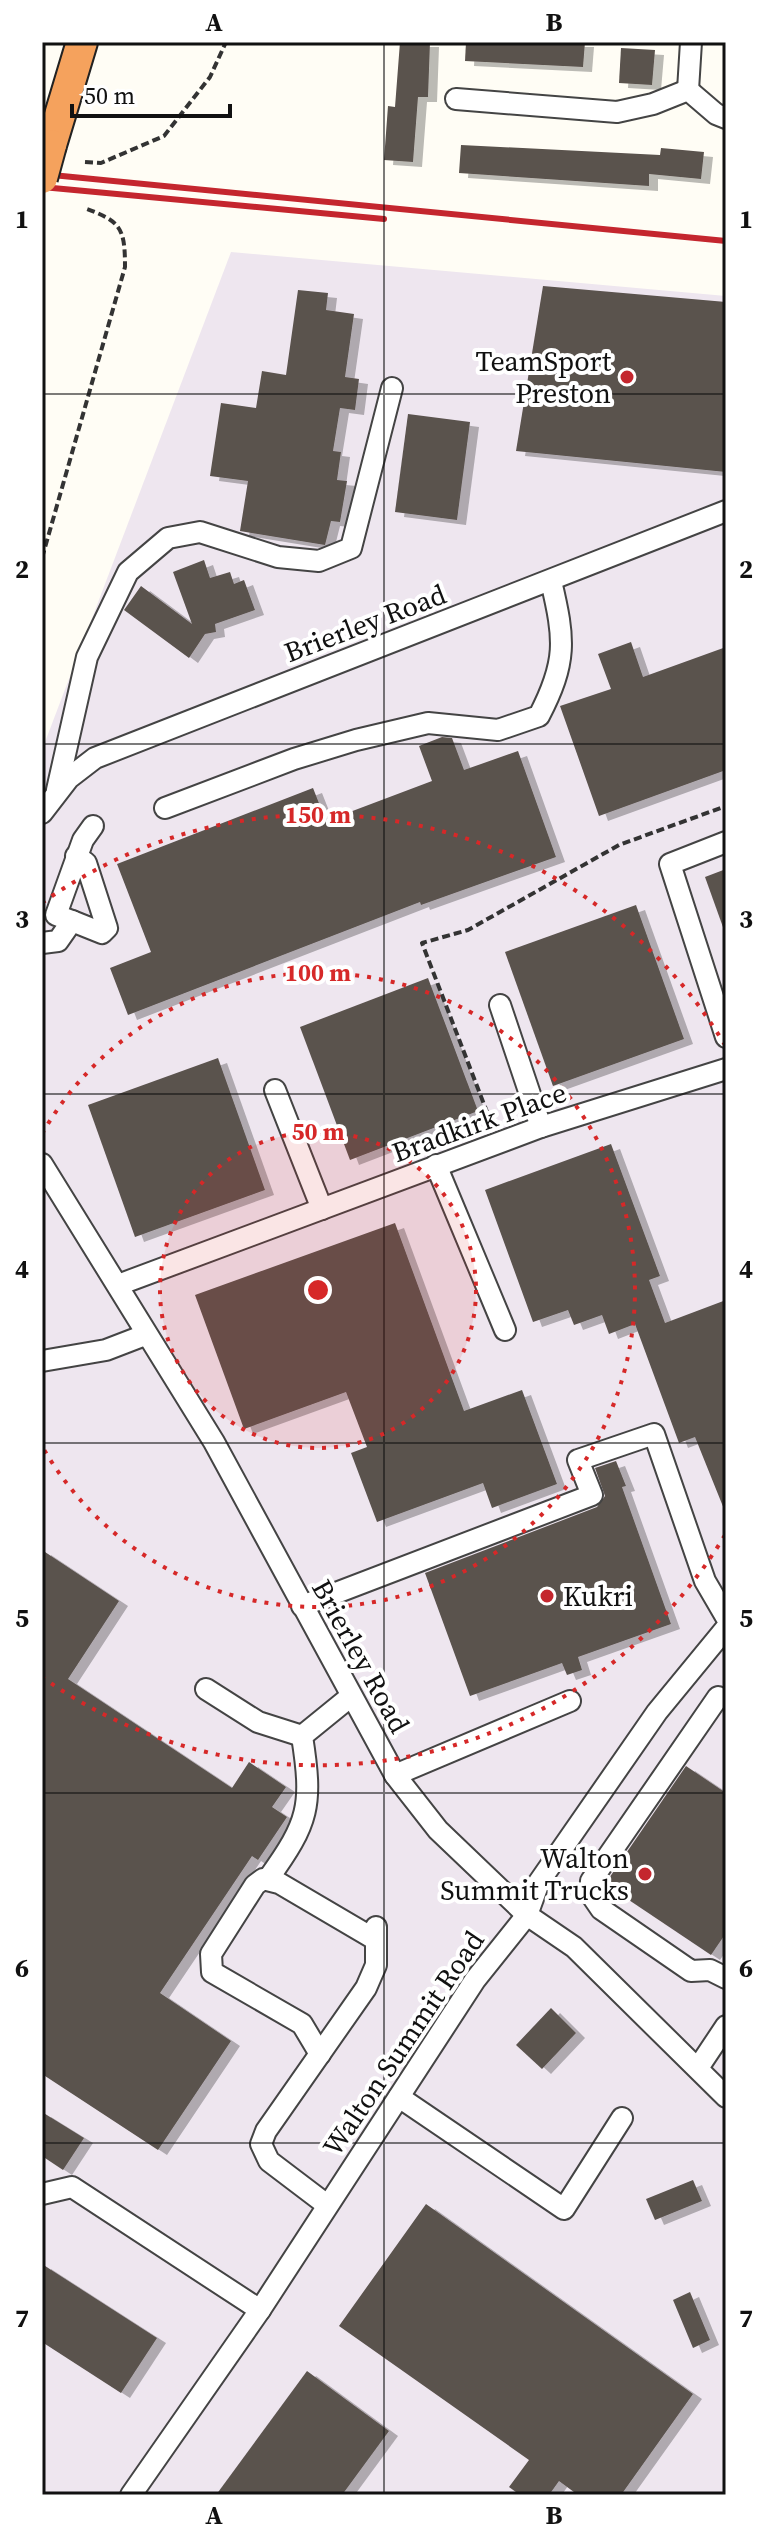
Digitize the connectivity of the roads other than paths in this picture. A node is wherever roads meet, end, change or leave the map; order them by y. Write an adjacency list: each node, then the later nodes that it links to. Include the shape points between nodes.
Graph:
1 (82, 42): 6 (highway, bridge)
2 (691, 42): 3 (street)
3 (688, 90): 4 (street, via 617,112); 5 (street)
4 (456, 99)
5 (726, 118)
6 (42, 178)
7 (392, 388): 10 (street, via 351,548 319,561 278,557 200,532 168,538 128,572 87,657)
8 (726, 511): 9 (street, Brierley Road)
9 (551, 581): 10 (street, Brierley Road, via 95,758); 11 (street, via 562,629 558,678 539,716 498,730 428,723 356,740)
10 (56, 794): 12 (street, Brierley Road)
11 (165, 808)
12 (42, 813)
13 (93, 826): 15 (street)
14 (726, 842): 19 (street, via 670,864)
15 (76, 856): 16 (street, via 56,915); 16 (street, via 86,863 107,928 102,933)
16 (72, 921): 17 (street, via 58,941)
17 (42, 943)
18 (500, 1005): 22 (street)
19 (726, 1037)
20 (726, 1069): 22 (street, Bradkirk Place)
21 (275, 1090): 25 (street)
22 (541, 1127): 24 (street, Bradkirk Place)
23 (42, 1164): 26 (street, Brierley Road)
24 (436, 1165): 25 (street, Bradkirk Place); 27 (street)
25 (322, 1209): 26 (street, Bradkirk Place)
26 (118, 1285): 28 (street, Brierley Road)
27 (505, 1330)
28 (145, 1335): 29 (street, via 106,1350); 30 (street, Brierley Road, via 214,1442)
29 (42, 1361)
30 (302, 1606): 31 (street, via 592,1495 578,1460 654,1434 705,1581); 34 (street, Brierley Road)
31 (726, 1617)
32 (726, 1628): 40 (street, Walton Summit Road, via 657,1712 539,1882)
33 (206, 1689): 37 (street, via 258,1722)
34 (350, 1697): 37 (street); 38 (street, Brierley Road)
35 (718, 1697): 41 (street, via 591,1881 590,1893 601,1909 691,1971 710,1970)
36 (570, 1701): 38 (street)
37 (302, 1736): 39 (street, via 307,1811 294,1843)
38 (395, 1775): 40 (street, Brierley Road, via 438,1830)
39 (268, 1879): 43 (street, via 255,1885 211,1954 211,1966 215,1974 302,2024); 43 (street, via 376,1934 376,1965 366,1988)
40 (527, 1915): 44 (street, Brierley Road, via 574,1947); 45 (street, Walton Summit Road, via 475,1980)
41 (726, 1978)
42 (726, 2026): 44 (street)
43 (320, 2054): 49 (street, via 261,2144 269,2161)
44 (698, 2068): 46 (street, Brierley Road)
45 (399, 2097): 47 (street, via 564,2209); 49 (street, Walton Summit Road)
46 (726, 2097)
47 (622, 2118)
48 (42, 2194): 50 (street, via 72,2187)
49 (327, 2205): 50 (street, Walton Summit Road)
50 (260, 2310): 51 (street, Walton Summit Road)
51 (131, 2495)

